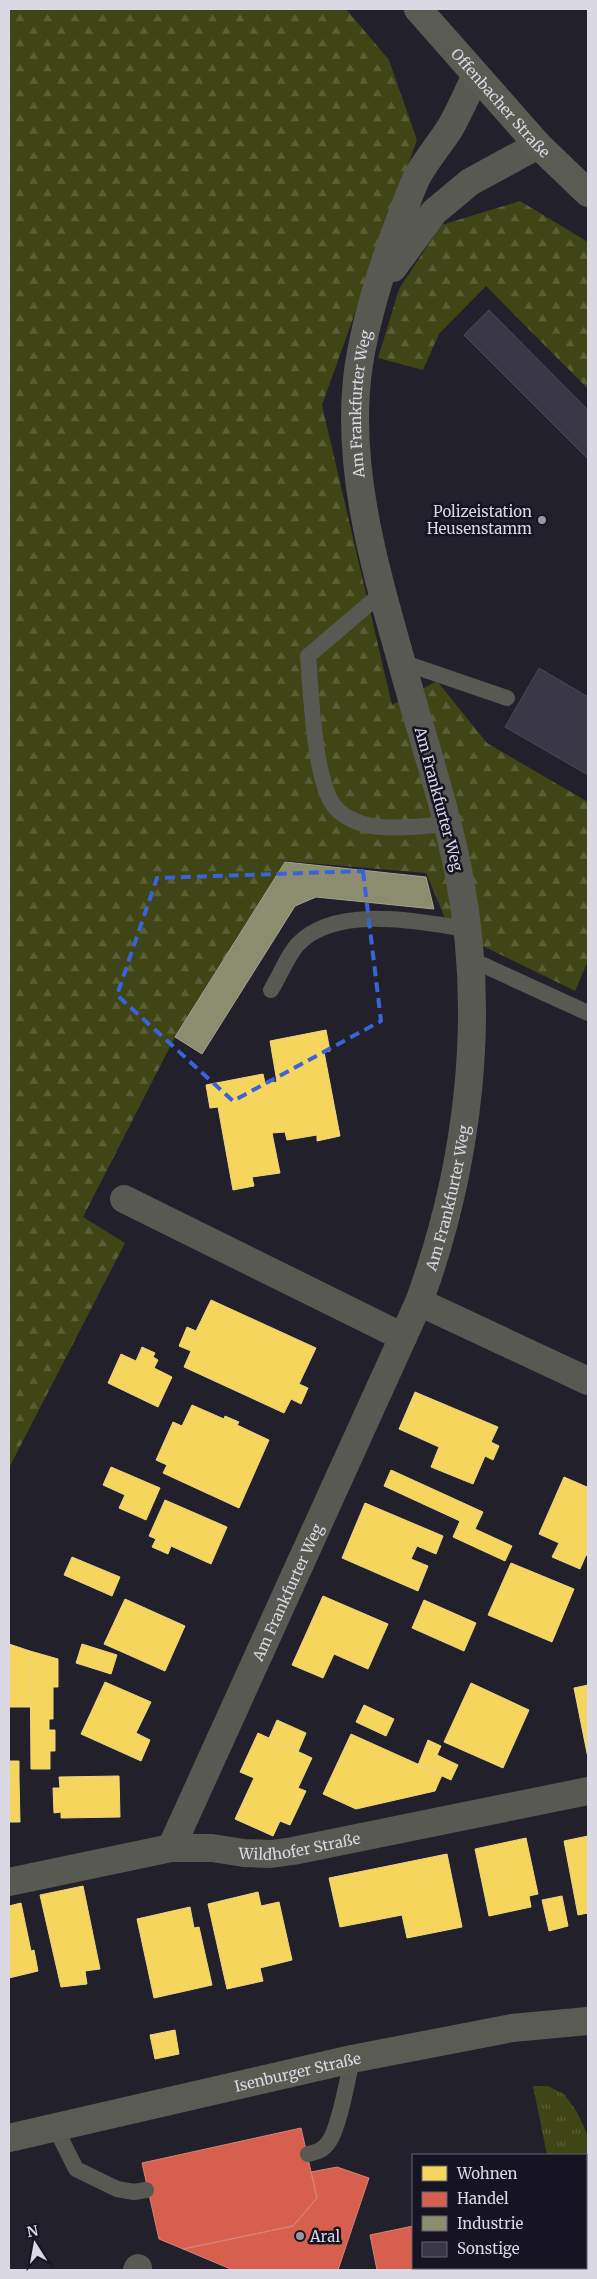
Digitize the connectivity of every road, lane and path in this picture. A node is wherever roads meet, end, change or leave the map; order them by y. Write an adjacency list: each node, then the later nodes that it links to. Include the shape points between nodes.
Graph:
1 (418, 9): 2 (main road, Offenbacher Straße)
2 (476, 76): 3 (main road, Offenbacher Straße); 5 (street, Am Frankfurter Weg, via 450,126 417,176)
3 (538, 145): 4 (main road, Offenbacher Straße); 5 (street, Am Frankfurter Weg, via 470,182 434,212 403,252)
4 (588, 193)
5 (375, 299): 6 (street, Am Frankfurter Weg, via 359,364 355,436 359,480)
6 (382, 593): 7 (street, Am Frankfurter Weg); 9 (lane, via 308,656 318,757 325,785 332,803 345,816 363,824 391,828)
7 (402, 662): 8 (lane); 9 (street, Am Frankfurter Weg)
8 (507, 698)
9 (447, 824): 10 (street, Am Frankfurter Weg)
10 (468, 929): 11 (street, Am Frankfurter Weg); 12 (lane, via 389,918 330,926 298,944)
11 (470, 959): 13 (lane); 15 (street, Am Frankfurter Weg, via 470,1051 460,1155 439,1244)
12 (271, 990)
13 (588, 1013)
14 (124, 1198): 16 (street)
15 (419, 1302): 16 (street, Am Frankfurter Weg); 17 (street)
16 (403, 1336): 19 (street, Am Frankfurter Weg)
17 (588, 1381)
18 (588, 1791): 19 (street, Wildhofer Straße, via 293,1852 262,1854 212,1848)
19 (171, 1848): 20 (street, Wildhofer Straße)
20 (9, 1882)
21 (588, 2021): 22 (main road, Isenburger Straße, via 512,2028)
22 (352, 2059): 23 (main road, Isenburger Straße); 25 (lane, via 330,2142 318,2152)
23 (55, 2127): 24 (main road, Isenburger Straße); 26 (lane, via 76,2169 117,2189)
24 (9, 2138)
25 (308, 2154)
26 (146, 2190)

